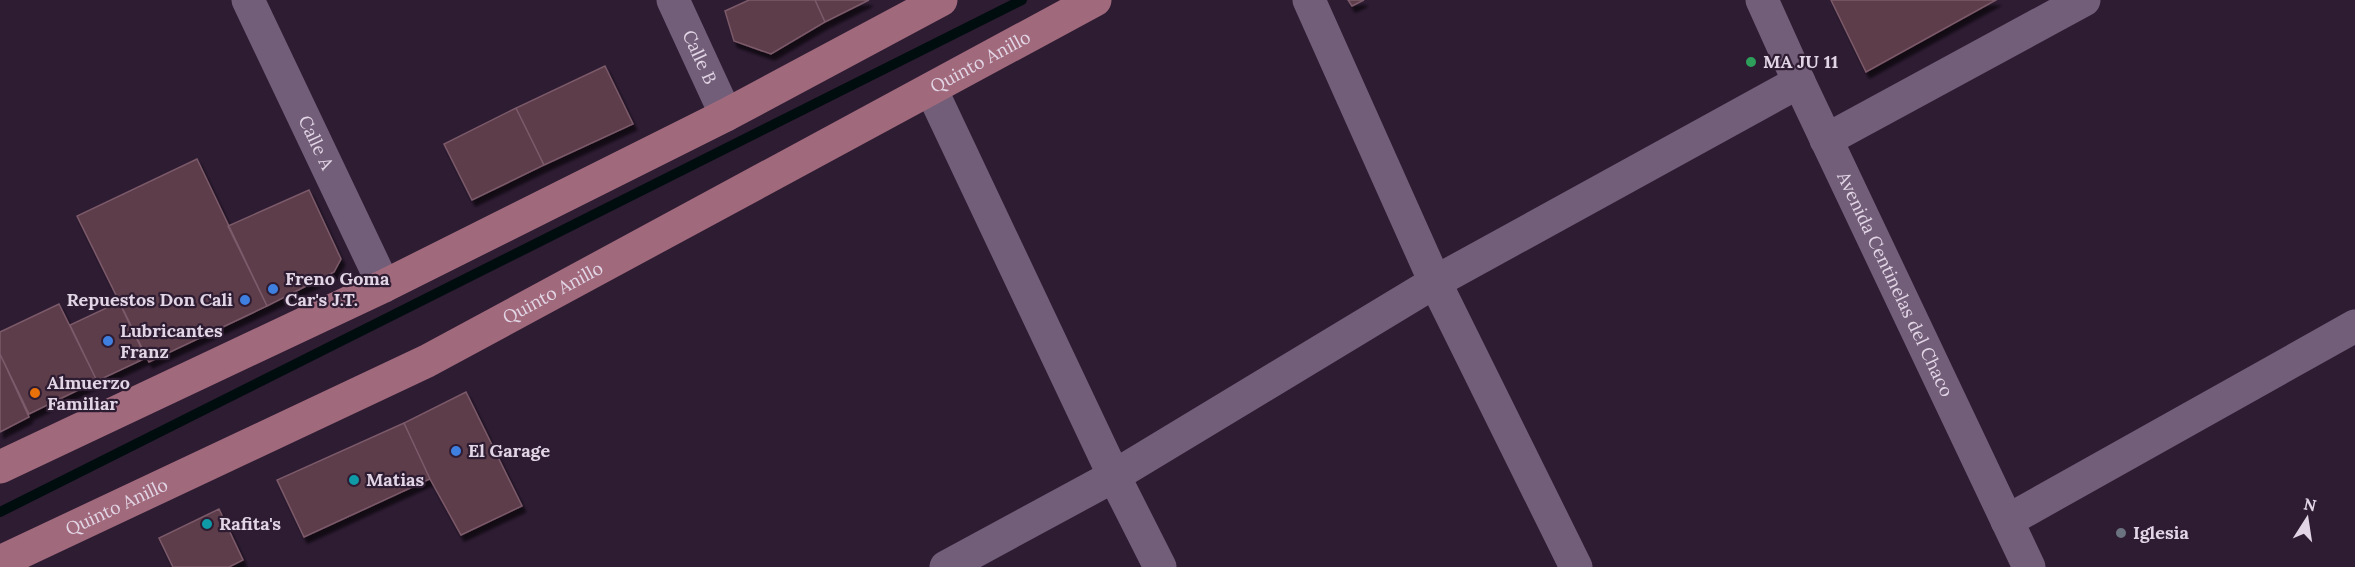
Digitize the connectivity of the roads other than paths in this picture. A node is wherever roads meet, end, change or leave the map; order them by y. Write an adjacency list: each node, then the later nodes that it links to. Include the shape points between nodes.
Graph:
1 (248, 0): 13 (street, Calle A)
2 (673, 0): 10 (street, Calle B)
3 (941, 0): 10 (main road)
4 (1095, 0): 9 (main road, Quinto Anillo)
5 (1309, 0): 12 (street)
6 (1762, 0): 8 (street, Avenida Centinelas del Chaco)
7 (2084, 0): 11 (street)
8 (1799, 82): 11 (street, Avenida Centinelas del Chaco); 12 (street)
9 (931, 90): 16 (street); 18 (main road, Quinto Anillo, via 427,361)
10 (726, 115): 13 (main road)
11 (1827, 140): 17 (street, Avenida Centinelas del Chaco)
12 (1435, 282): 16 (street); 21 (street)
13 (384, 286): 15 (main road)
14 (2355, 326): 17 (street)
15 (0, 466)
16 (1113, 476): 19 (street); 20 (street)
17 (2007, 521): 22 (street, Avenida Centinelas del Chaco)
18 (0, 562)
19 (946, 567)
20 (1160, 567)
21 (1576, 567)
22 (2029, 567)

